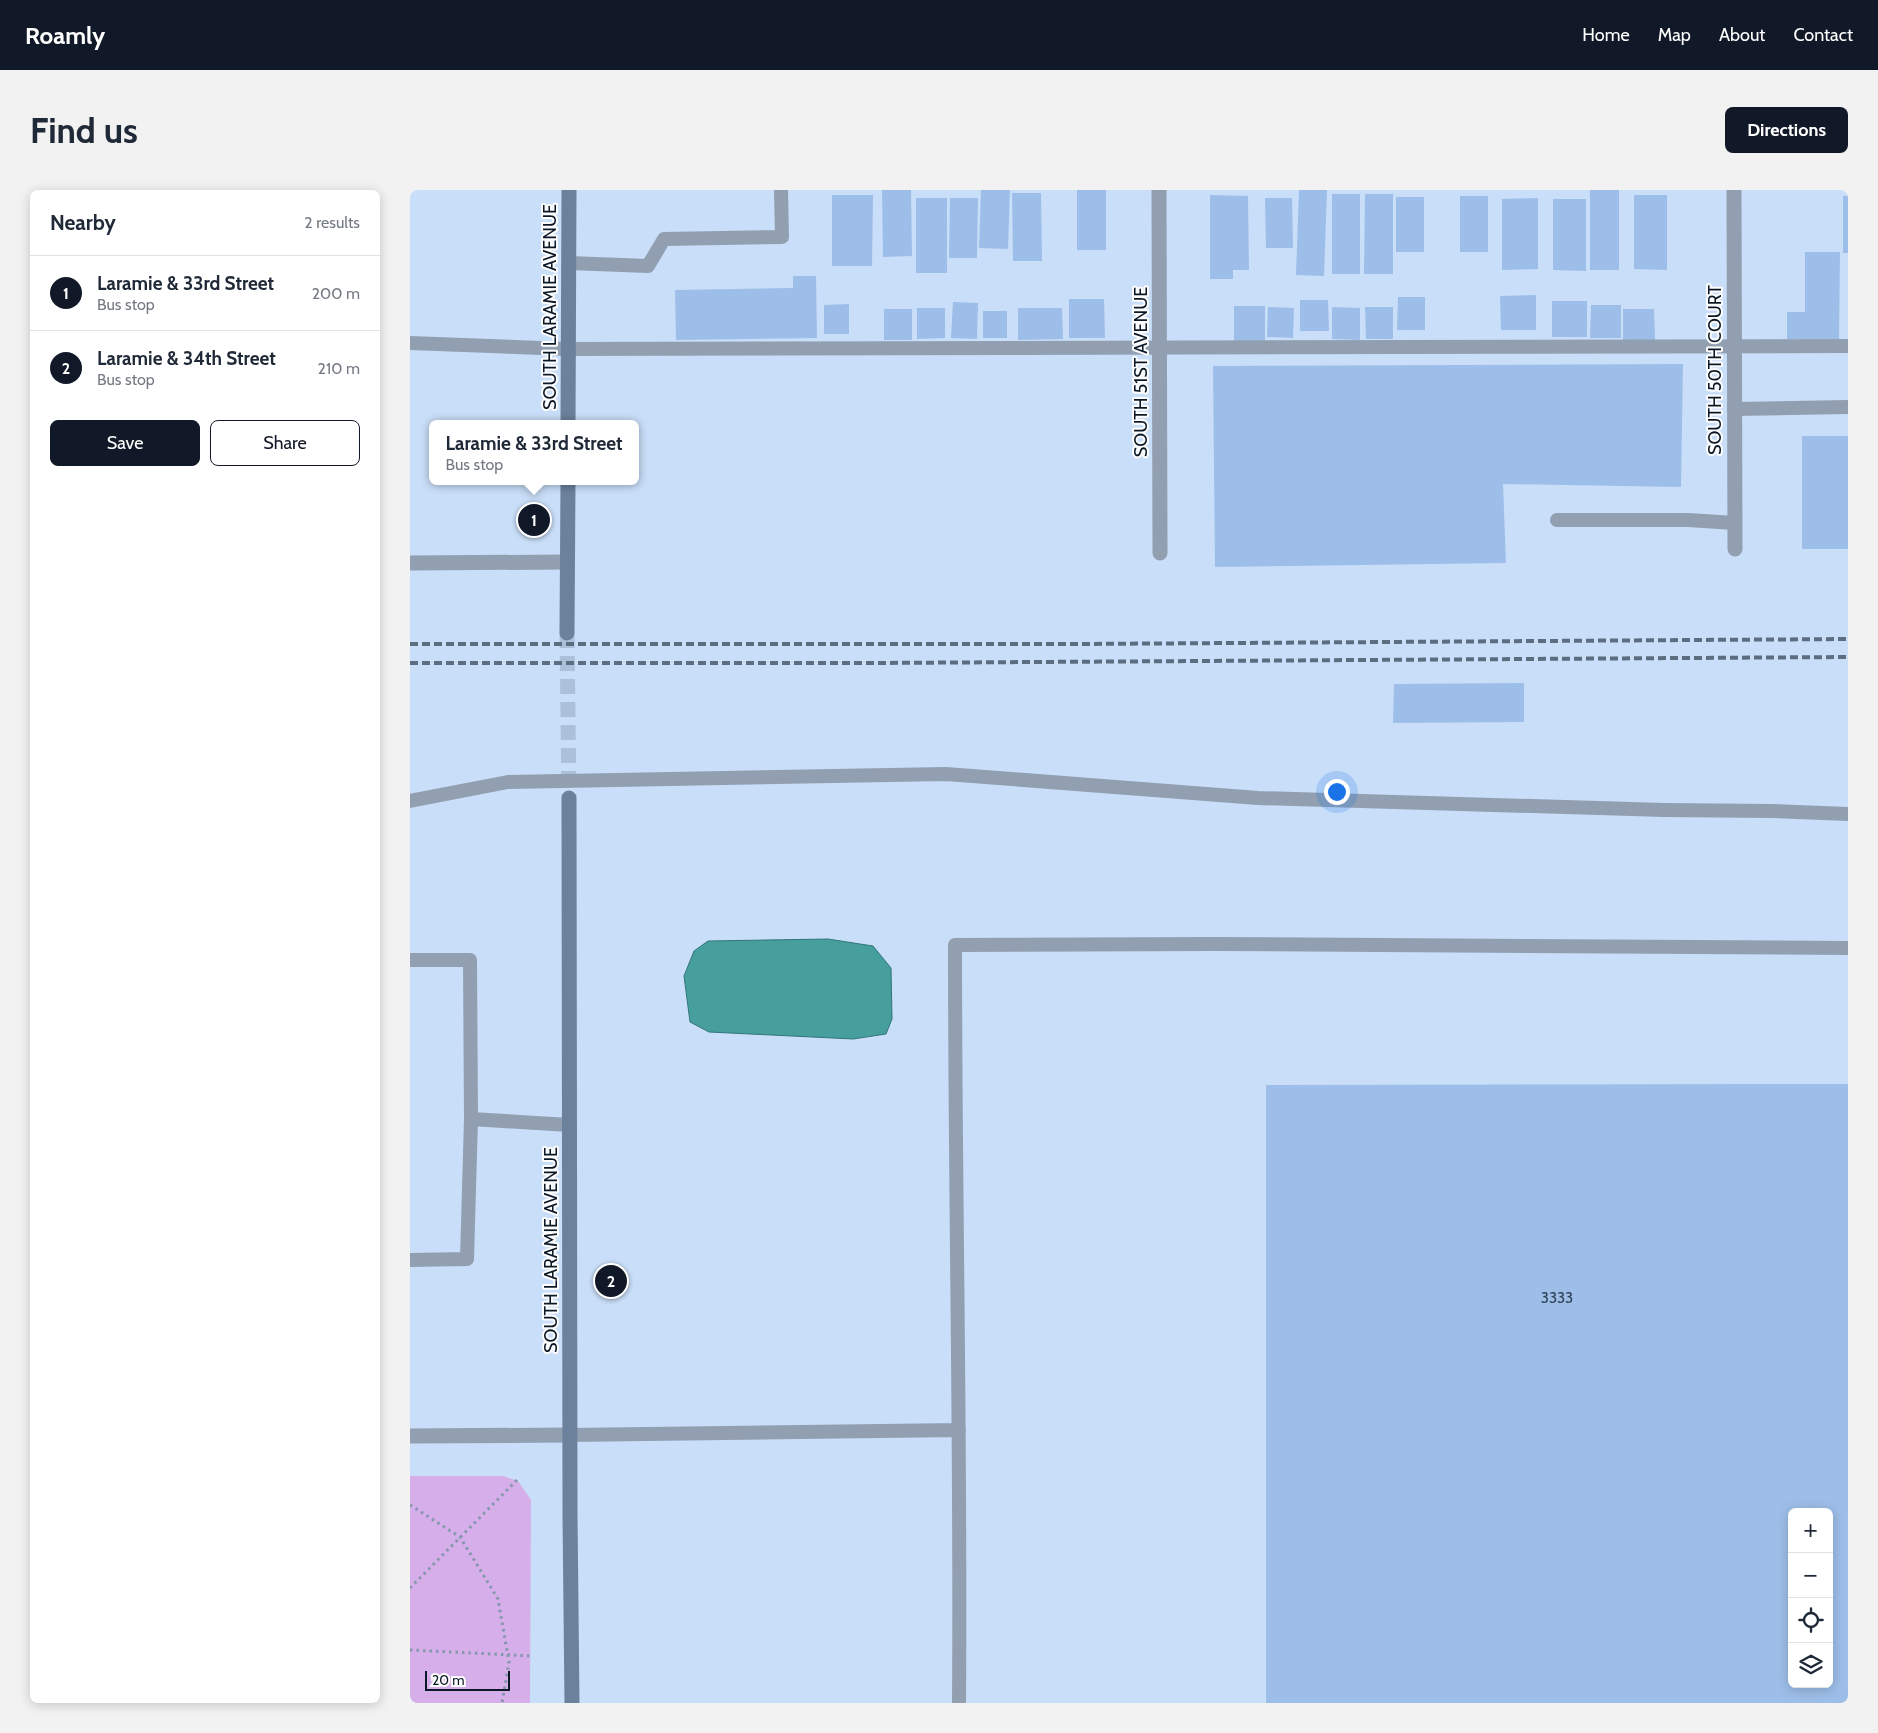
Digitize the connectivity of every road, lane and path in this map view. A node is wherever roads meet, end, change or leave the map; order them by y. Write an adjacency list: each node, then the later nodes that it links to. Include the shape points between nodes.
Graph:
1 (569, 190): 5 (main road, SOUTH LARAMIE AVENUE)
2 (781, 190): 5 (lane, via 782,237 664,239 648,266)
3 (1159, 190): 9 (street, SOUTH 51ST AVENUE)
4 (1734, 190): 7 (street, SOUTH 50TH COURT)
5 (569, 263): 10 (main road, SOUTH LARAMIE AVENUE)
6 (410, 342): 10 (lane)
7 (1734, 346): 8 (lane); 9 (lane); 12 (street, SOUTH 50TH COURT)
8 (1848, 346)
9 (1160, 348): 10 (lane); 18 (street, SOUTH 51ST AVENUE)
10 (568, 349): 13 (main road, SOUTH LARAMIE AVENUE)
11 (1848, 407): 12 (lane)
12 (1734, 409): 16 (street, SOUTH 50TH COURT)
13 (568, 420)
14 (568, 485): 19 (main road)
15 (1557, 520): 16 (lane)
16 (1735, 523): 17 (street, SOUTH 50TH COURT)
17 (1735, 550)
18 (1160, 553)
19 (567, 562): 20 (street); 21 (main road)
20 (410, 563)
21 (567, 633)
22 (569, 798): 28 (main road, SOUTH LARAMIE AVENUE)
23 (410, 801): 24 (lane, via 508,782 946,774 1258,798)
24 (1848, 814)
25 (1848, 948): 30 (lane, via 955,945)
26 (410, 960): 27 (lane, via 470,960)
27 (471, 1119): 28 (lane); 29 (lane, via 466,1259)
28 (569, 1125): 31 (main road, SOUTH LARAMIE AVENUE)
29 (410, 1260)
30 (959, 1430): 31 (lane); 42 (lane)
31 (570, 1435): 32 (street); 41 (main road, SOUTH LARAMIE AVENUE)
32 (410, 1436)
33 (517, 1480): 35 (path)
34 (410, 1505): 35 (path)
35 (460, 1537): 36 (path); 38 (path, via 498,1599)
36 (410, 1588)
37 (410, 1650): 38 (path)
38 (508, 1656): 39 (path); 40 (path)
39 (533, 1656)
40 (502, 1703)
41 (572, 1703)
42 (960, 1703)

